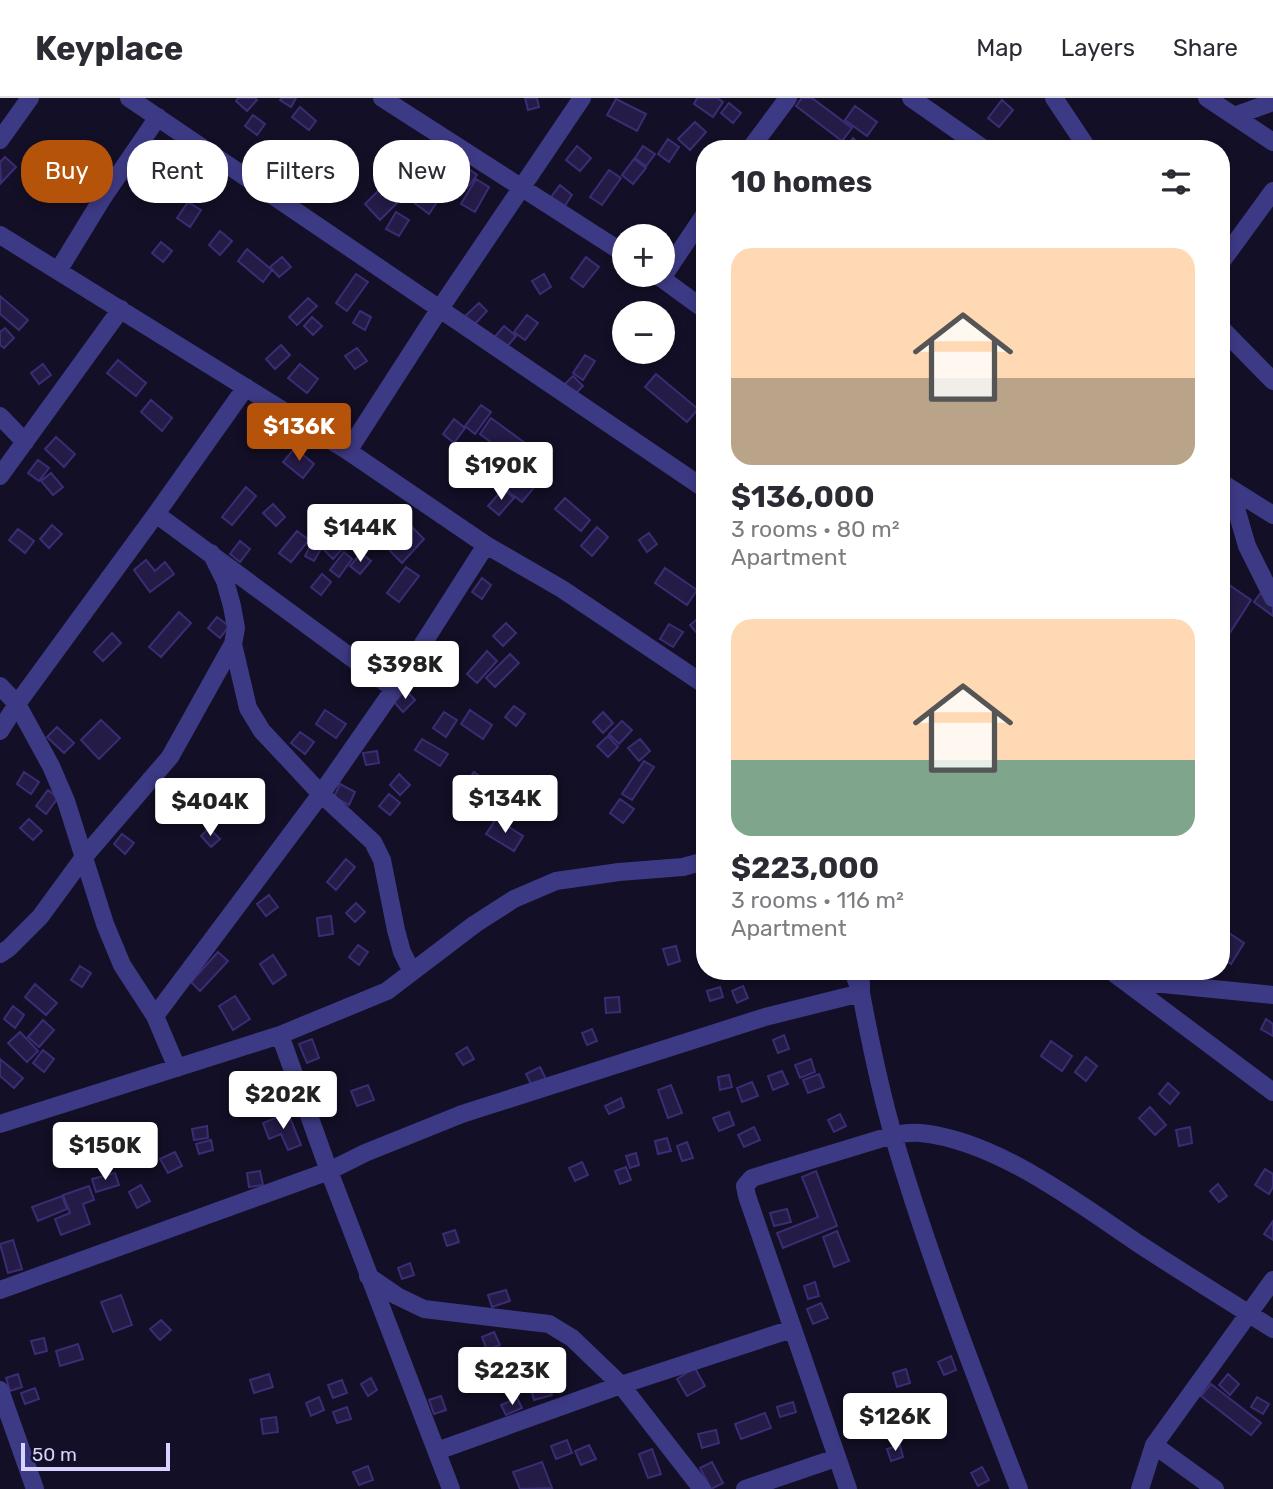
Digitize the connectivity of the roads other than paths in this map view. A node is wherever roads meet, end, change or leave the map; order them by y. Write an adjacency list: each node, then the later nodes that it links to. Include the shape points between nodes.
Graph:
1 (30, 98): 12 (street)
2 (129, 98): 11 (street)
3 (382, 98): 17 (street)
4 (582, 98): 17 (street)
5 (788, 98): 13 (street)
6 (911, 98): 14 (street)
7 (1054, 98): 15 (street)
8 (1207, 98): 10 (street)
9 (1273, 102): 10 (street)
10 (1234, 116): 16 (street)
11 (158, 117): 24 (street); 28 (street)
12 (0, 140)
13 (757, 140)
14 (971, 140)
15 (1082, 140)
16 (1273, 142)
17 (522, 187): 21 (street); 28 (street)
18 (1273, 191): 22 (street)
19 (696, 226): 23 (street)
20 (0, 235): 24 (street)
21 (612, 246)
22 (1230, 250)
23 (675, 254)
24 (58, 271): 27 (street)
25 (674, 287): 26 (street)
26 (696, 303)
27 (121, 309): 31 (street); 33 (street)
28 (439, 310): 34 (street); 36 (street)
29 (1230, 337): 30 (street)
30 (1273, 381)
31 (246, 387): 34 (street); 39 (street)
32 (0, 416): 33 (street)
33 (25, 442): 35 (street)
34 (348, 450): 41 (street)
35 (0, 476)
36 (696, 483)
37 (1230, 488): 40 (street)
38 (1230, 497): 43 (street, via 1247,546)
39 (156, 514): 42 (street); 48 (street)
40 (1273, 515)
41 (486, 545): 45 (street, via 562,589); 47 (street)
42 (211, 552): 44 (street, via 232,606); 47 (street)
43 (1273, 598)
44 (233, 644): 50 (street, via 248,708 262,732); 51 (street, via 170,757)
45 (696, 679)
46 (0, 685): 48 (street)
47 (394, 689): 50 (street)
48 (18, 704): 49 (street); 51 (street, via 51,766)
49 (0, 731)
50 (321, 794): 54 (street, via 373,842 382,860 402,952); 61 (street)
51 (84, 857): 53 (street, via 40,917); 61 (street, via 122,965)
52 (696, 863): 54 (street, via 556,881 514,899)
53 (0, 954)
54 (412, 972): 62 (street, via 387,991)
55 (856, 980): 59 (street)
56 (862, 980): 59 (street)
57 (1124, 980): 64 (street)
58 (1156, 980): 60 (street)
59 (861, 993): 66 (street); 67 (street, via 765,1017 462,1114)
60 (1273, 995)
61 (155, 1016): 63 (street)
62 (280, 1035): 63 (street); 67 (street)
63 (177, 1068): 65 (street)
64 (1273, 1092)
65 (0, 1124)
66 (893, 1135): 71 (street, via 941,1136 1028,1172); 72 (street, via 752,1178 745,1186); 84 (street, via 923,1232)
67 (329, 1171): 68 (street); 70 (street)
68 (369, 1276): 74 (street, via 424,1309 549,1324 572,1338); 77 (street)
69 (1273, 1280): 71 (street)
70 (0, 1290)
71 (1250, 1314): 73 (street); 76 (street)
72 (792, 1329): 74 (street); 78 (street)
73 (1273, 1329)
74 (621, 1385): 77 (street); 81 (street)
75 (0, 1390): 79 (street)
76 (1154, 1445): 85 (street); 86 (street)
77 (437, 1451): 80 (street)
78 (836, 1458): 82 (street); 83 (street)
79 (35, 1489)
80 (451, 1489)
81 (702, 1489)
82 (745, 1489)
83 (848, 1489)
84 (1019, 1489)
85 (1140, 1489)
86 (1215, 1489)

